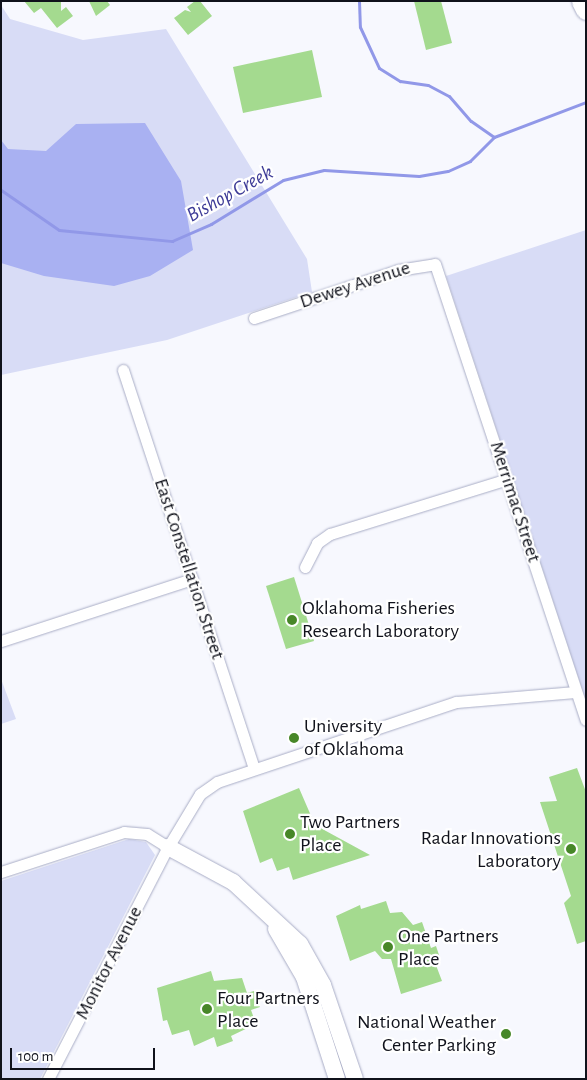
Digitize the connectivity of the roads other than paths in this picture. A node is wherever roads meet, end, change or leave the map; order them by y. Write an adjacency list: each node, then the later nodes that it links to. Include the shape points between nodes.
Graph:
1 (582, 1): 2 (highway)
2 (586, 8)
3 (444, 284): 4 (street, Dewey Avenue, via 436,264 427,262); 6 (street, Merrimac Street)
4 (254, 318)
5 (123, 370): 8 (street, East Constellation Street)
6 (508, 479): 7 (street, via 330,534 317,543); 10 (street, Merrimac Street)
7 (305, 567)
8 (192, 580): 9 (street); 12 (street, East Constellation Street)
9 (1, 641)
10 (576, 692): 11 (street, Merrimac Street); 12 (street, Monitor Avenue, via 456,702)
11 (586, 720)
12 (254, 768): 13 (street, Monitor Avenue, via 208,787)
13 (168, 847): 14 (street, via 147,834 124,832); 15 (street, via 233,882); 16 (street, Monitor Avenue)
14 (1, 872)
15 (268, 913): 17 (street, via 304,977); 18 (street, via 287,928 317,969)
16 (48, 1079)
17 (337, 1079)
18 (355, 1079)

